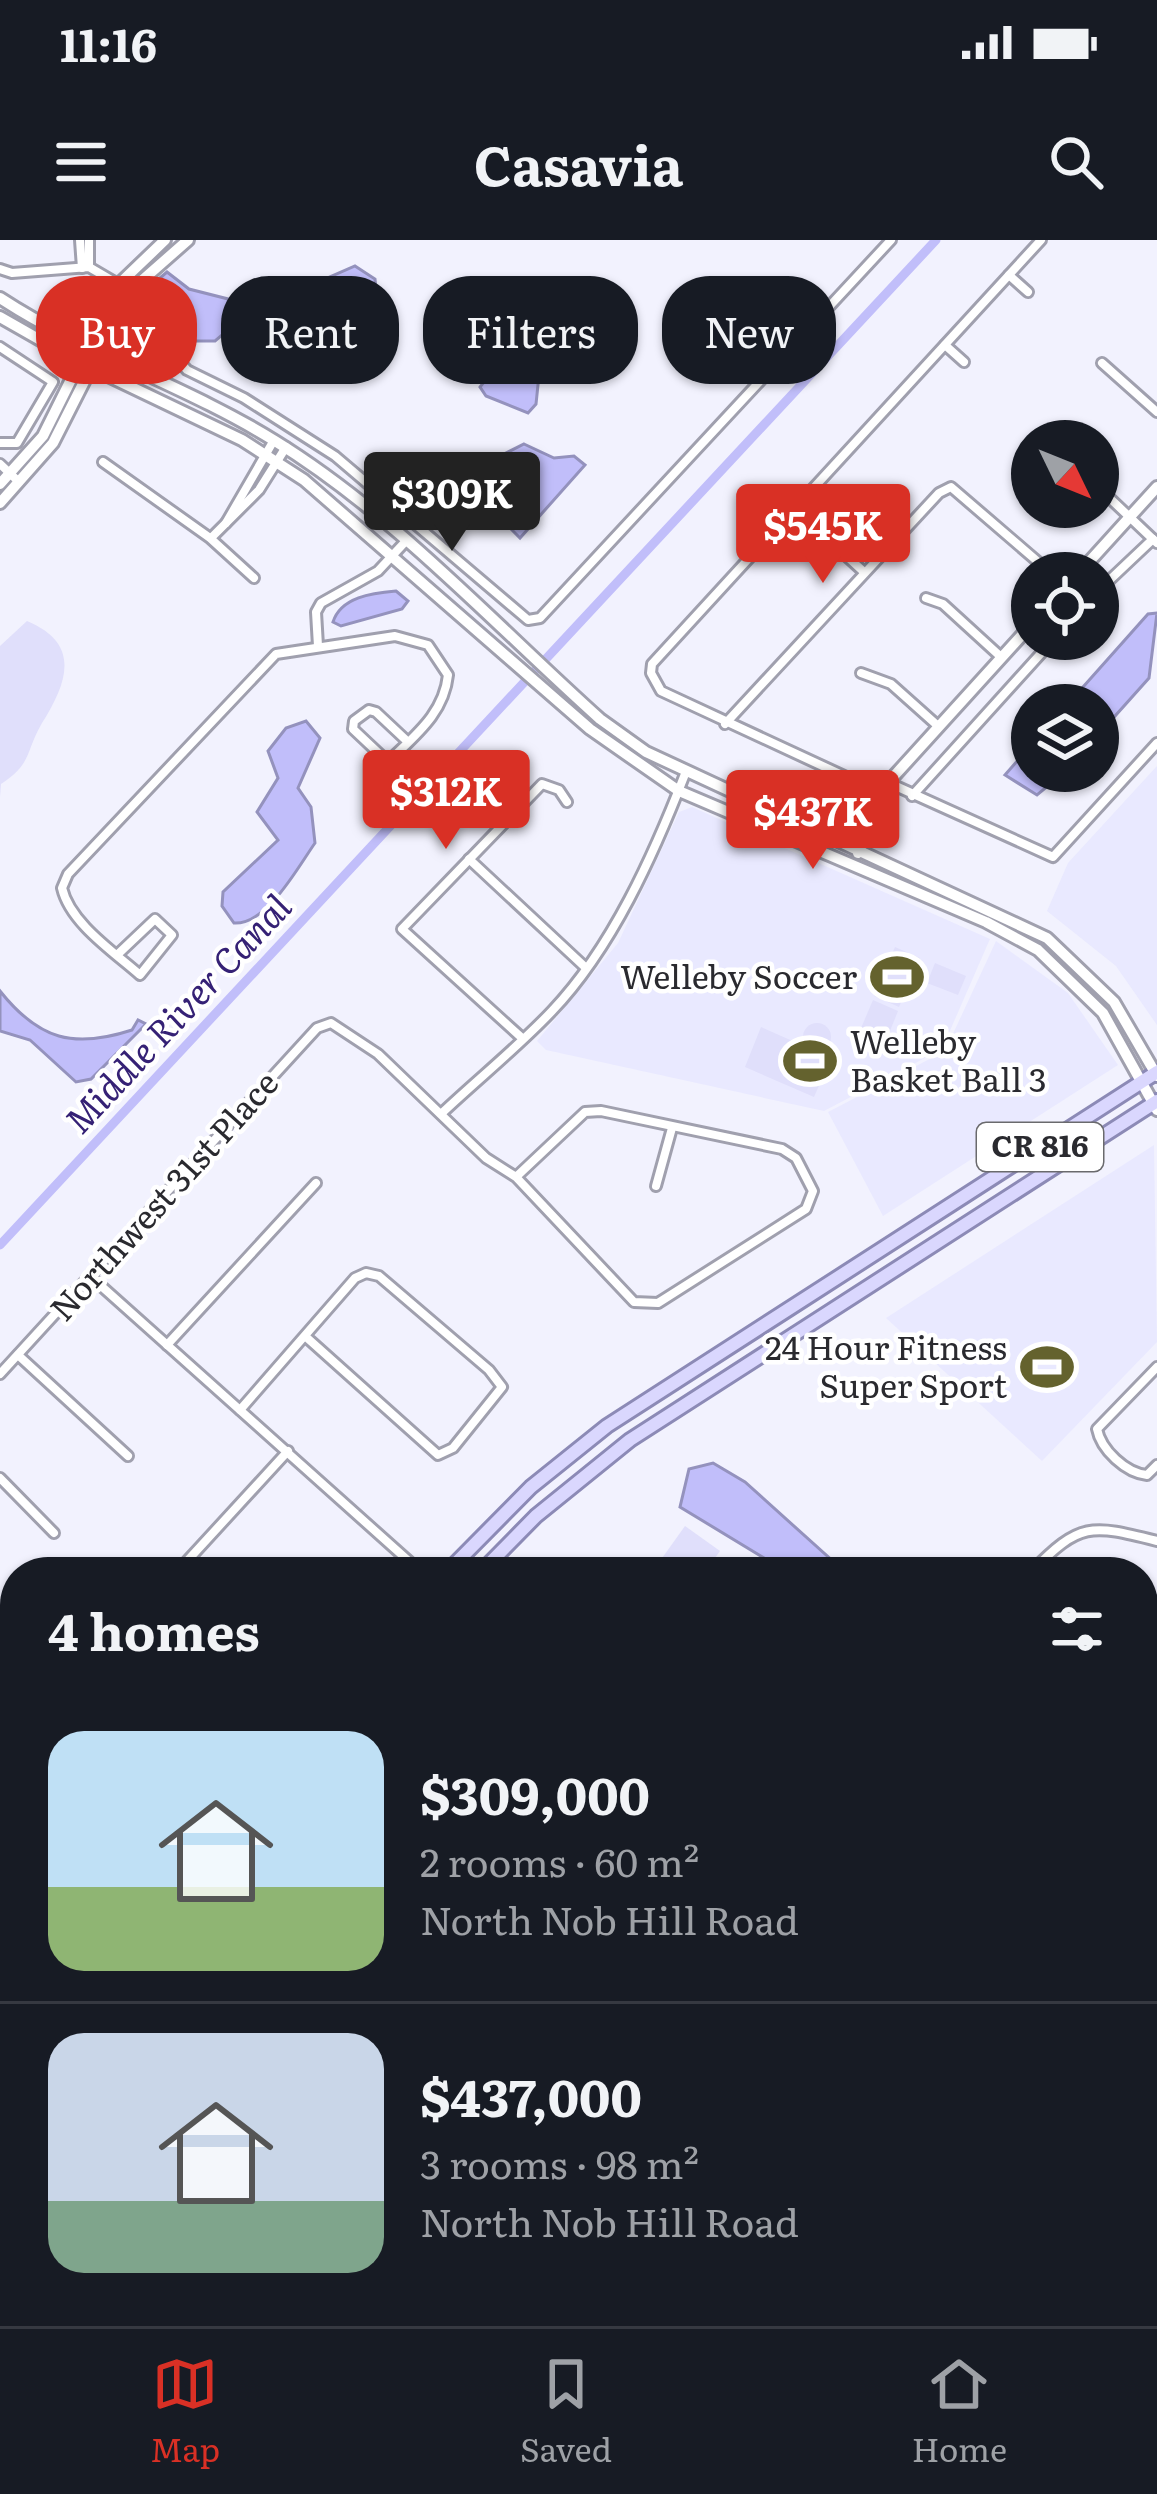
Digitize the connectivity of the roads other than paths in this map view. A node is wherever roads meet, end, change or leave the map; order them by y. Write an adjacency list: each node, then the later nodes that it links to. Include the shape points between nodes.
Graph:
1 (85, 240): 7 (street)
2 (165, 240): 6 (main road)
3 (188, 240): 6 (main road)
4 (891, 240): 14 (street)
5 (1041, 240): 9 (street)
6 (154, 249): 11 (main road)
7 (86, 267): 8 (street); 10 (street)
8 (0, 269)
9 (1009, 274): 12 (street); 18 (street)
10 (102, 276)
11 (133, 276)
12 (1028, 292)
13 (0, 298): 16 (main road)
14 (836, 300)
15 (0, 317): 17 (main road)
16 (36, 319)
17 (36, 337)
18 (944, 345): 20 (street); 37 (street)
19 (0, 347): 28 (street, via 52,382 30,428 17,443)
20 (964, 362)
21 (1102, 363): 27 (street)
22 (197, 375): 26 (street, via 334,456 518,616 540,619)
23 (74, 384): 32 (main road)
24 (123, 384): 30 (main road)
25 (157, 384): 29 (main road)
26 (758, 384)
27 (1157, 412)
28 (0, 443)
29 (280, 444): 30 (street); 41 (main road)
30 (271, 458): 39 (street); 44 (main road)
31 (103, 462): 39 (street)
32 (10, 473): 33 (main road); 35 (main road)
33 (0, 484)
34 (1157, 487): 38 (main road)
35 (0, 503)
36 (1119, 507): 38 (street)
37 (795, 508): 45 (street); 54 (street, via 652,664 661,691)
38 (1130, 517): 40 (street); 43 (main road)
39 (210, 538): 47 (street)
40 (1155, 541): 46 (street)
41 (405, 542): 44 (street); 58 (main road, via 620,735)
42 (1028, 552): 45 (street, via 951,488)
43 (1098, 552)
44 (394, 555): 49 (street, via 321,603); 60 (main road, via 611,746)
45 (865, 573): 54 (street)
46 (1119, 573)
47 (254, 578)
48 (926, 598): 51 (street)
49 (318, 646): 56 (street, via 395,636 428,645 442,659 446,692); 66 (street, via 276,654 253,673 68,874 62,888 69,908)
50 (1011, 646): 51 (main road)
51 (1000, 657): 55 (main road)
52 (1035, 660): 61 (street)
53 (861, 673): 55 (street, via 891,685)
54 (725, 724): 59 (street)
55 (938, 726): 59 (main road)
56 (408, 742): 56 (street, via 376,712 354,721 352,730 388,762)
57 (1157, 743): 61 (street, via 1053,857)
58 (686, 774): 60 (street); 63 (main road)
59 (886, 789): 61 (street); 63 (main road)
60 (679, 790): 65 (main road); 67 (street)
61 (912, 796)
62 (567, 802): 64 (street, via 542,784)
63 (860, 850): 65 (main road); 69 (main road, via 1047,938 1114,1002)
64 (469, 860): 67 (street); 68 (street, via 402,928)
65 (853, 864): 70 (main road, via 1005,931 1057,964 1103,1012)
66 (117, 955): 66 (street, via 155,919 172,935 140,975)
67 (586, 968): 68 (street)
68 (522, 1038): 72 (street)
69 (1156, 1074): 70 (main road, CR 816)
70 (1142, 1082): 71 (main road); 92 (main road, CR 816, via 607,1426)
71 (1156, 1105): 93 (main road, CR 816, via 630,1440)
72 (442, 1113): 74 (street); 77 (street, Northwest 31st Place, via 378,1054 331,1023 317,1028)
73 (672, 1128): 74 (street, via 585,1112); 74 (street, via 791,1153 813,1192 811,1202 646,1306); 76 (street)
74 (516, 1177)
75 (316, 1184): 79 (street)
76 (656, 1186)
77 (90, 1276): 79 (street); 80 (street, Northwest 31st Place)
78 (305, 1336): 78 (street, via 438,1455 453,1448 502,1387 395,1289 366,1273); 83 (street)
79 (167, 1345): 83 (street)
80 (18, 1355): 82 (street, Northwest 31st Place); 85 (street)
81 (1157, 1367): 86 (street, via 1097,1429 1131,1473 1147,1475)
82 (0, 1374)
83 (240, 1410): 84 (street)
84 (288, 1451): 90 (street); 91 (street)
85 (128, 1456)
86 (1157, 1465)
87 (0, 1478): 88 (street)
88 (54, 1533)
89 (1157, 1541): 94 (street, via 1089,1527)
90 (191, 1557)
91 (405, 1557)
92 (462, 1557)
93 (496, 1557)
94 (1045, 1557)

